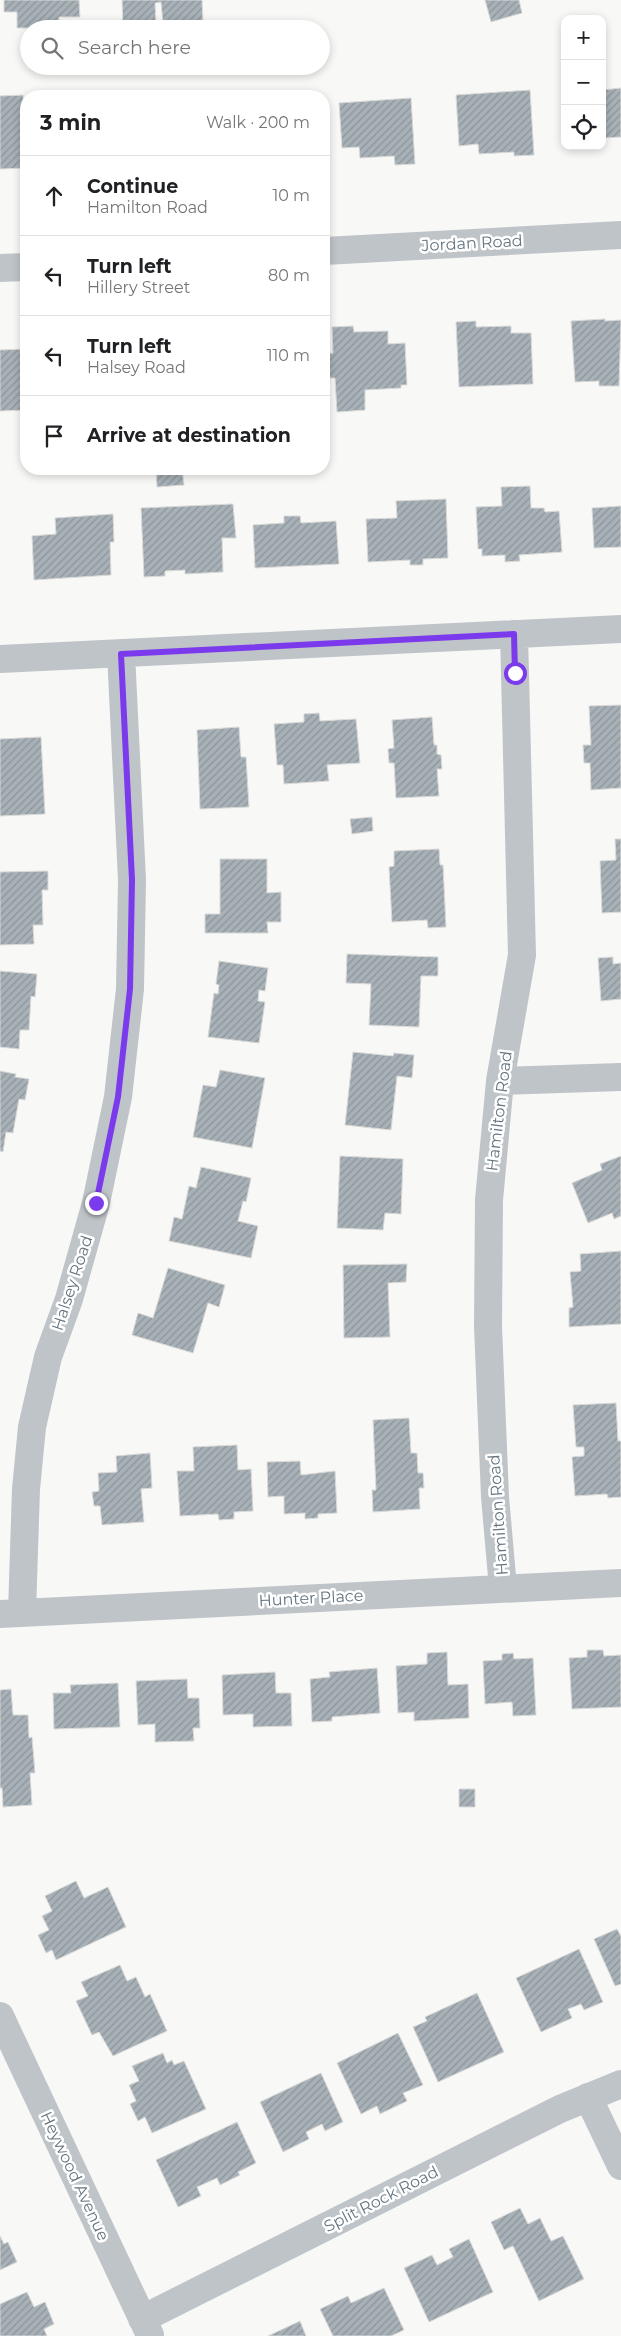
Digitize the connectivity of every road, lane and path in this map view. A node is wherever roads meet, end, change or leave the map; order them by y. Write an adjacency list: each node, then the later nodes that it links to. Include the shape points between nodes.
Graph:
1 (621, 235): 2 (street, Jordan Road)
2 (330, 251)
3 (20, 267): 4 (street)
4 (0, 268)
5 (621, 629): 6 (street)
6 (514, 634): 7 (street); 10 (street, Hamilton Road, via 522,955)
7 (121, 654): 8 (street); 13 (street, Halsey Road, via 132,880 130,989 118,1097 96,1203 69,1299 48,1357 32,1427)
8 (0, 659)
9 (621, 1077): 10 (street)
10 (500, 1081): 12 (street, Hamilton Road, via 489,1200 488,1326 495,1497)
11 (621, 1582): 12 (street, Hunter Place)
12 (503, 1588): 13 (street, Hunter Place)
13 (11, 1613)
14 (0, 2016): 18 (street, Heywood Avenue)
15 (621, 2084): 16 (street, Split Rock Road)
16 (588, 2096): 17 (street); 18 (street, Split Rock Road)
17 (621, 2166)
18 (146, 2327)

